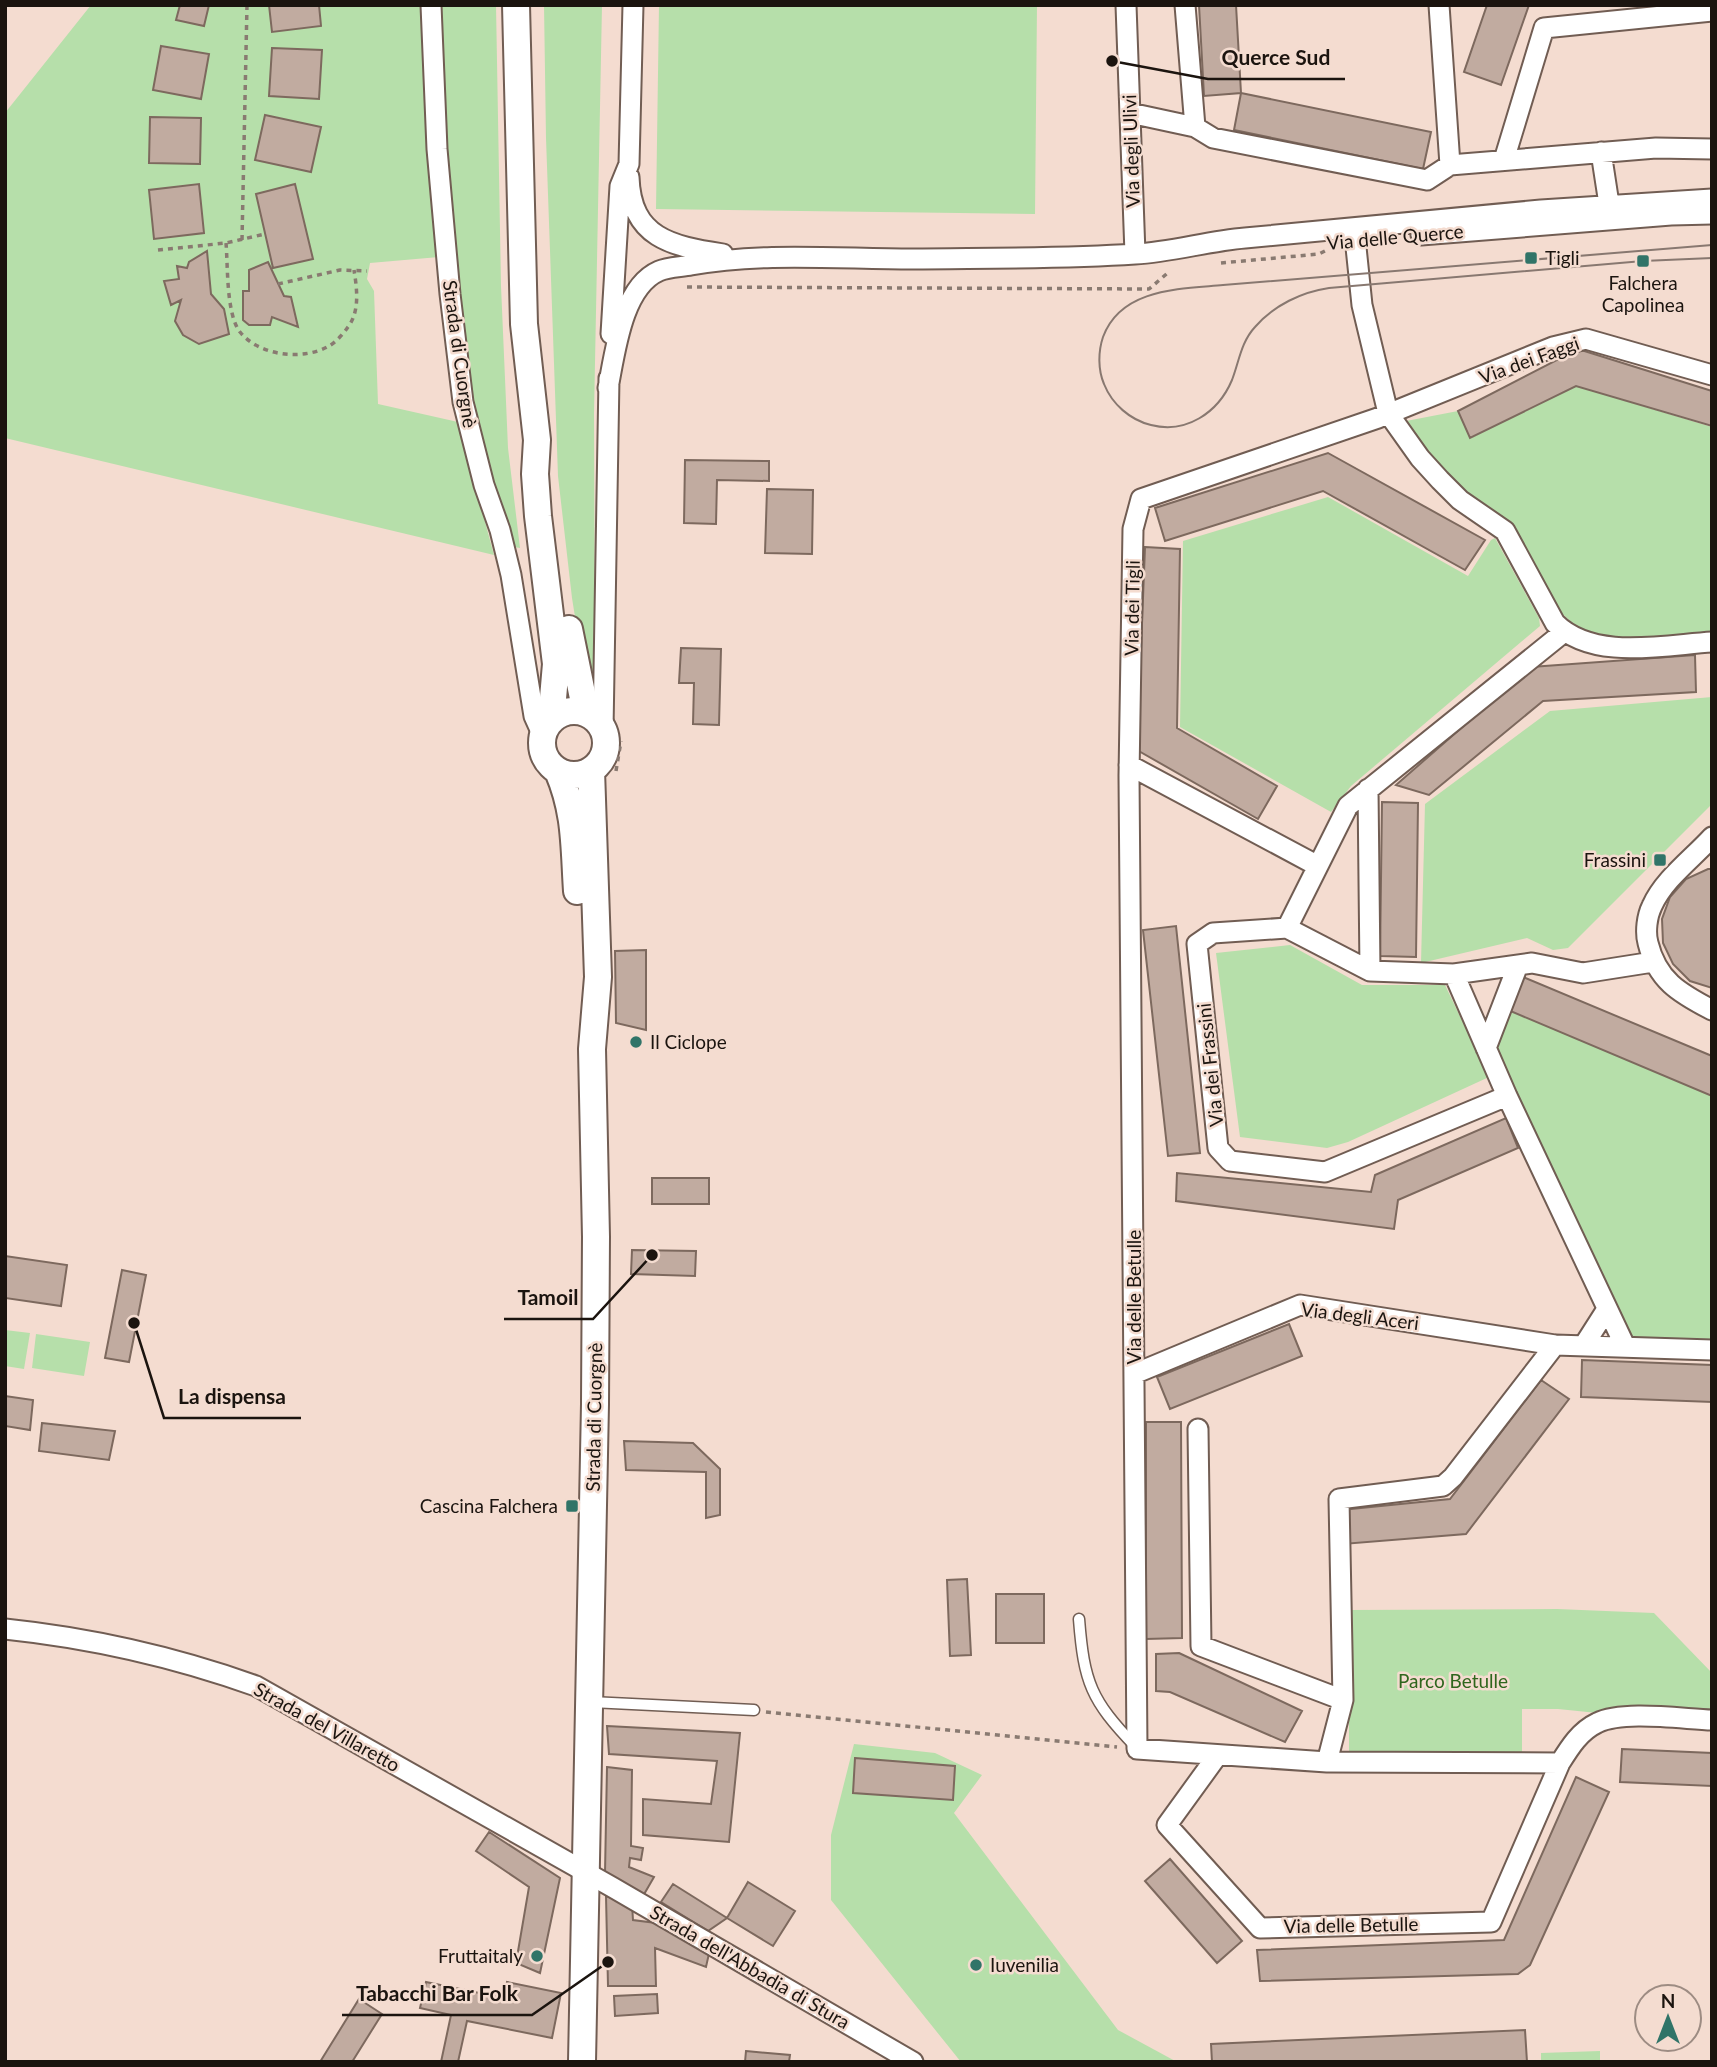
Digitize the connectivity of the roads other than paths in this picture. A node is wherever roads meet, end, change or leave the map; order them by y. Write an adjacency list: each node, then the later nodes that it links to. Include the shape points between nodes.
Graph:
1 (431, 5): 28 (street, Strada di Cuorgnè, via 437,149 463,402 512,575 534,716)
2 (516, 5): 24 (main road, via 524,324)
3 (633, 5): 13 (street)
4 (1126, 5): 8 (street, Via degli Ulivi)
5 (1185, 5): 9 (street)
6 (1439, 5): 14 (street)
7 (1712, 11): 12 (street, via 1544,28)
8 (1130, 113): 9 (street); 19 (street, Via degli Ulivi)
9 (1195, 127): 14 (street, via 1213,138 1427,180)
10 (1712, 149): 11 (street)
11 (1601, 152): 12 (street); 16 (street)
12 (1504, 160): 14 (street)
13 (629, 164): 20 (street, Via delle Querce, via 634,210 646,229 692,249); 22 (street, via 620,186)
14 (1451, 165)
15 (1712, 199): 16 (street, Via delle Querce)
16 (1610, 212): 17 (street, Via delle Querce); 18 (street, Via delle Querce)
17 (1712, 214)
18 (1355, 234): 19 (street, Via delle Querce, via 1206,242); 23 (street, via 1362,306)
19 (1135, 254): 20 (street, Via delle Querce)
20 (752, 258): 22 (street, Via delle Querce, via 660,271 647,280 629,302 621,322)
21 (1712, 375): 23 (street, Via dei Faggi, via 1586,339 1553,347)
22 (608, 388): 27 (street)
23 (1388, 413): 25 (street, via 1453,494 1505,531); 29 (street, Via dei Tigli, via 1141,499 1133,529)
24 (537, 440): 27 (main road, via 549,474 576,671); 28 (main road, via 538,516 556,664)
25 (1564, 632): 26 (street, via 1614,648); 32 (street)
26 (1712, 642)
27 (594, 722): 28 (main road, via 569,712); 30 (main road, via 606,743 604,754)
28 (547, 729): 31 (main road, via 545,756)
29 (1129, 765): 35 (street); 50 (street, Via delle Betulle)
30 (591, 770): 31 (main road, via 575,775); 43 (main road, Strada di Cuorgnè, via 598,977)
31 (558, 771): 43 (main road, Strada di Cuorgnè, via 572,811 581,976)
32 (1368, 789): 35 (street, via 1348,806); 39 (street)
33 (1712, 837): 34 (street)
34 (1702, 856): 37 (street, via 1667,883 1651,906 1646,934)
35 (1318, 866): 36 (street)
36 (1287, 928): 39 (street); 44 (street, Via dei Frassini, via 1213,933 1197,943 1218,1148 1230,1161 1325,1171)
37 (1653, 962): 38 (street, via 1583,973 1532,963); 41 (street, via 1667,982)
38 (1518, 965): 40 (street); 42 (street)
39 (1370, 971): 40 (street)
40 (1454, 974): 42 (street)
41 (1712, 1010)
42 (1486, 1048): 44 (street)
43 (592, 1049): 55 (main road, Strada di Cuorgnè, via 596,1251)
44 (1507, 1096): 45 (street)
45 (1607, 1309): 47 (street); 48 (street)
46 (1555, 1345): 47 (street, Via degli Aceri); 50 (street, Via degli Aceri, via 1300,1305); 54 (street, via 1443,1486 1339,1499)
47 (1584, 1345): 48 (street, Via degli Aceri)
48 (1625, 1346): 49 (street, Via degli Aceri)
49 (1712, 1350)
50 (1134, 1374): 58 (street, Via delle Betulle)
51 (1198, 1429): 54 (street, via 1201,1646)
52 (1079, 1619): 58 (lane, via 1082,1658 1094,1698)
53 (5, 1629): 62 (street, Strada del Villaretto, via 65,1635 138,1651 256,1686)
54 (1343, 1700): 60 (street)
55 (590, 1702): 56 (lane); 62 (main road, Strada di Cuorgnè)
56 (754, 1710)
57 (1712, 1720): 61 (street, Via delle Betulle, via 1627,1716 1598,1723 1573,1742)
58 (1137, 1749): 59 (street)
59 (1217, 1756): 60 (street); 61 (street, Via delle Betulle, via 1167,1825 1260,1928 1491,1922)
60 (1327, 1762): 61 (street)
61 (1560, 1762)
62 (587, 1873): 63 (main road, Strada di Cuorgnè); 64 (street, Strada dell'Abbadia di Stura)
63 (582, 2062)
64 (913, 2062)

